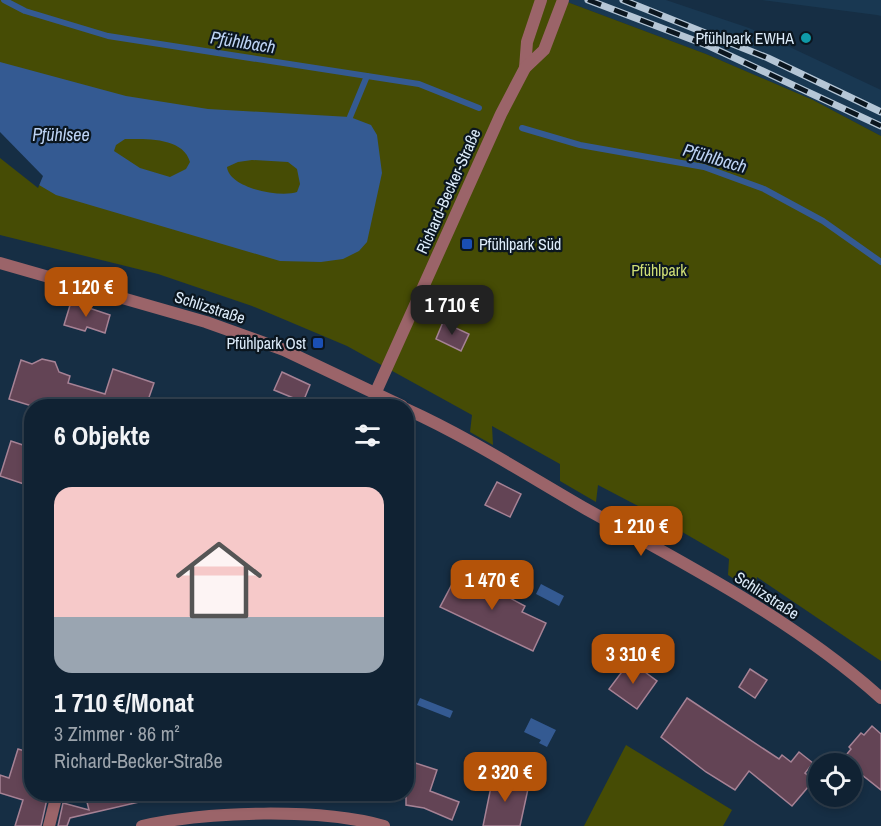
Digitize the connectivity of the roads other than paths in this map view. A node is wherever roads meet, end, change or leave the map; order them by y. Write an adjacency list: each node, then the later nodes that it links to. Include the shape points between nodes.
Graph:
1 (540, 0): 3 (street, Richard-Becker-Straße, via 527,42)
2 (563, 0): 3 (street, Richard-Becker-Straße, via 544,50)
3 (525, 68): 5 (street, Richard-Becker-Straße, via 494,128)
4 (0, 263): 5 (street, Schlizstraße, via 206,322 284,350)
5 (375, 394): 6 (street, Schlizstraße)
6 (386, 399)
7 (414, 413): 8 (street, Schlizstraße, via 717,582 783,624)
8 (881, 698)
9 (55, 801): 11 (street)
10 (200, 822): 12 (street); 13 (street, via 289,813)
11 (49, 826)
12 (142, 826)
13 (384, 826)

